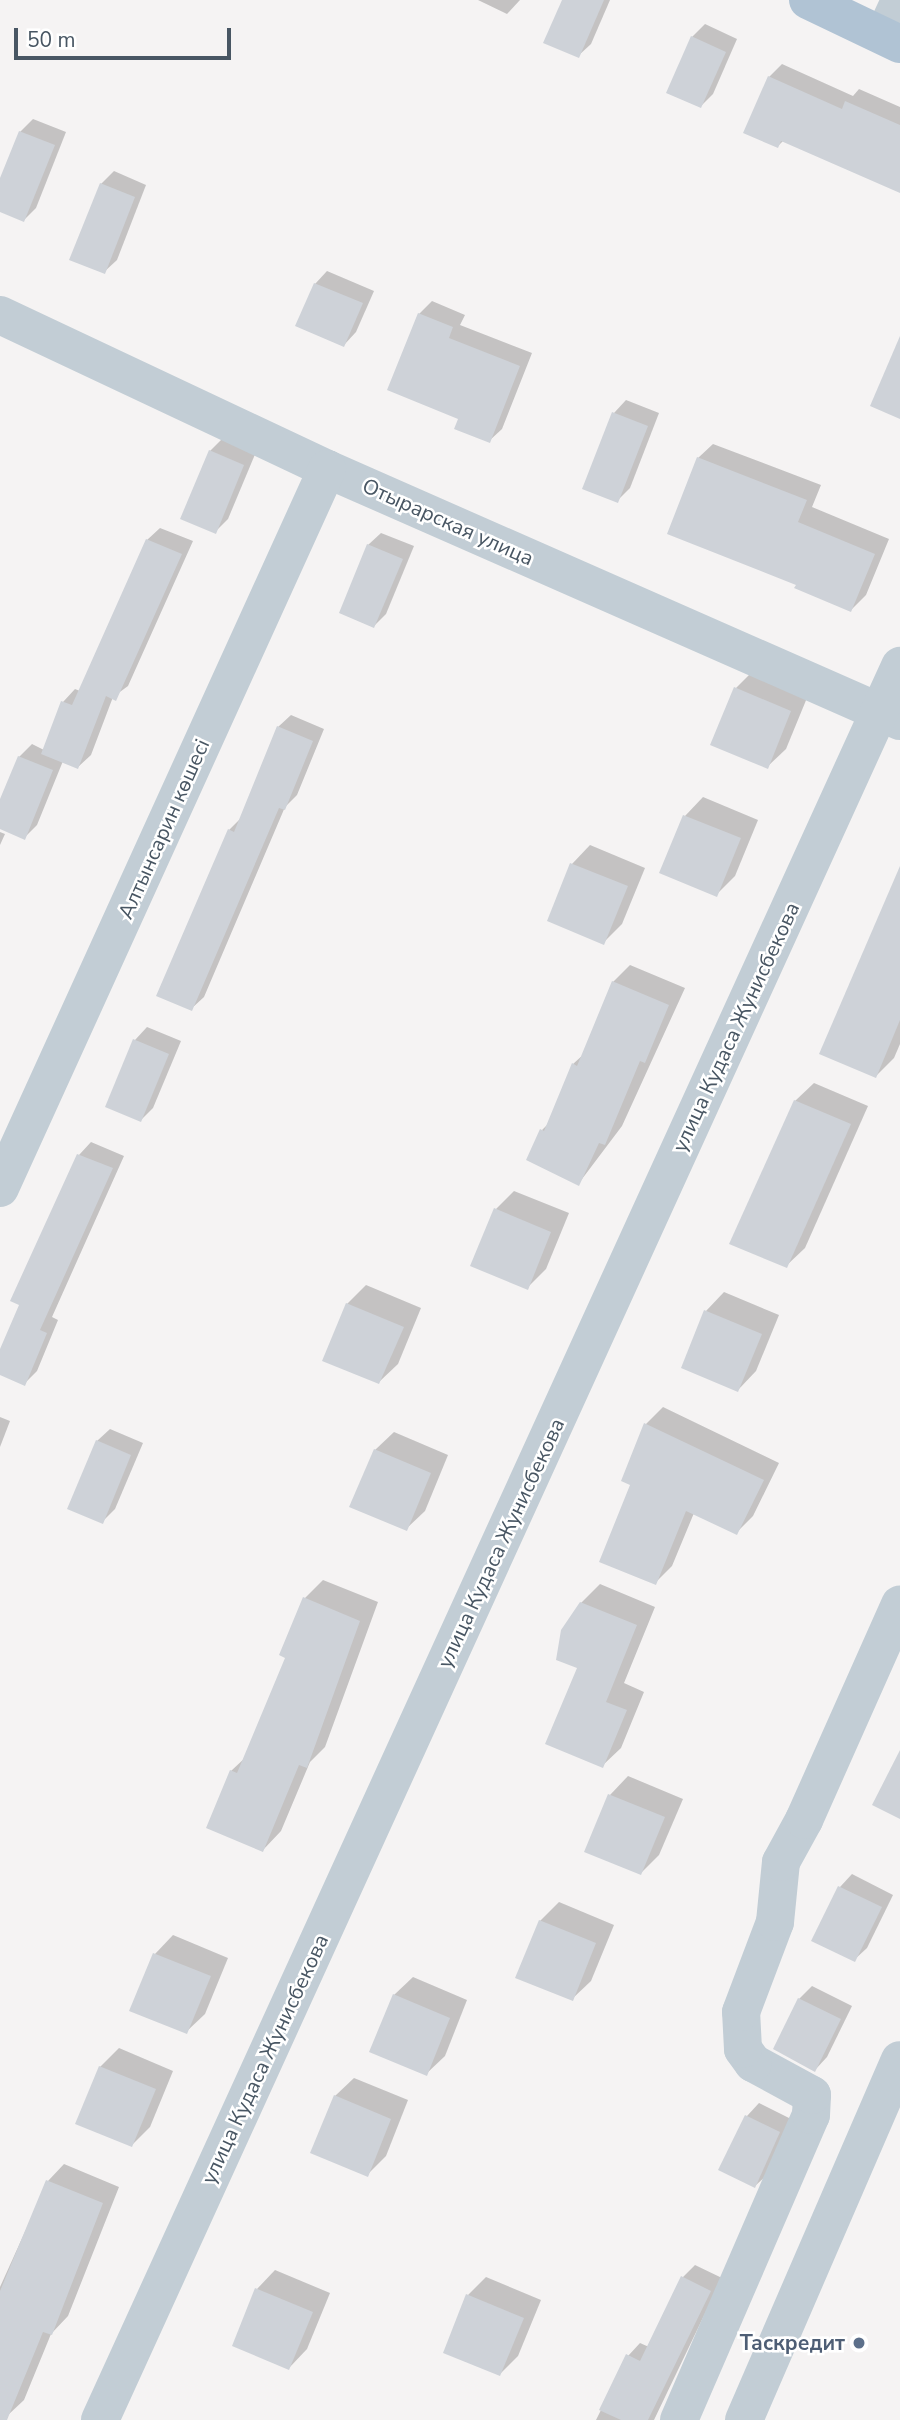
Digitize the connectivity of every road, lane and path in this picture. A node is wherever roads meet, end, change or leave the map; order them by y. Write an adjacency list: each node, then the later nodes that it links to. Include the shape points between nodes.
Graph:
1 (808, 0): 3 (main road)
2 (900, 1): 3 (street)
3 (892, 40)
4 (0, 315): 5 (street, Отырарская улица)
5 (327, 469): 7 (street, Отырарская улица); 8 (street, Алтынсарин көшесі)
6 (900, 666): 7 (street, улица Кудаса Жунисбекова)
7 (890, 716): 11 (street, улица Кудаса Жунисбекова)
8 (0, 1188)
9 (900, 1604): 12 (street, via 781,1862 775,1922 741,2012 743,2049 753,2063 811,2095 811,2115)
10 (900, 2060): 13 (street)
11 (100, 2420)
12 (679, 2420)
13 (744, 2420)

